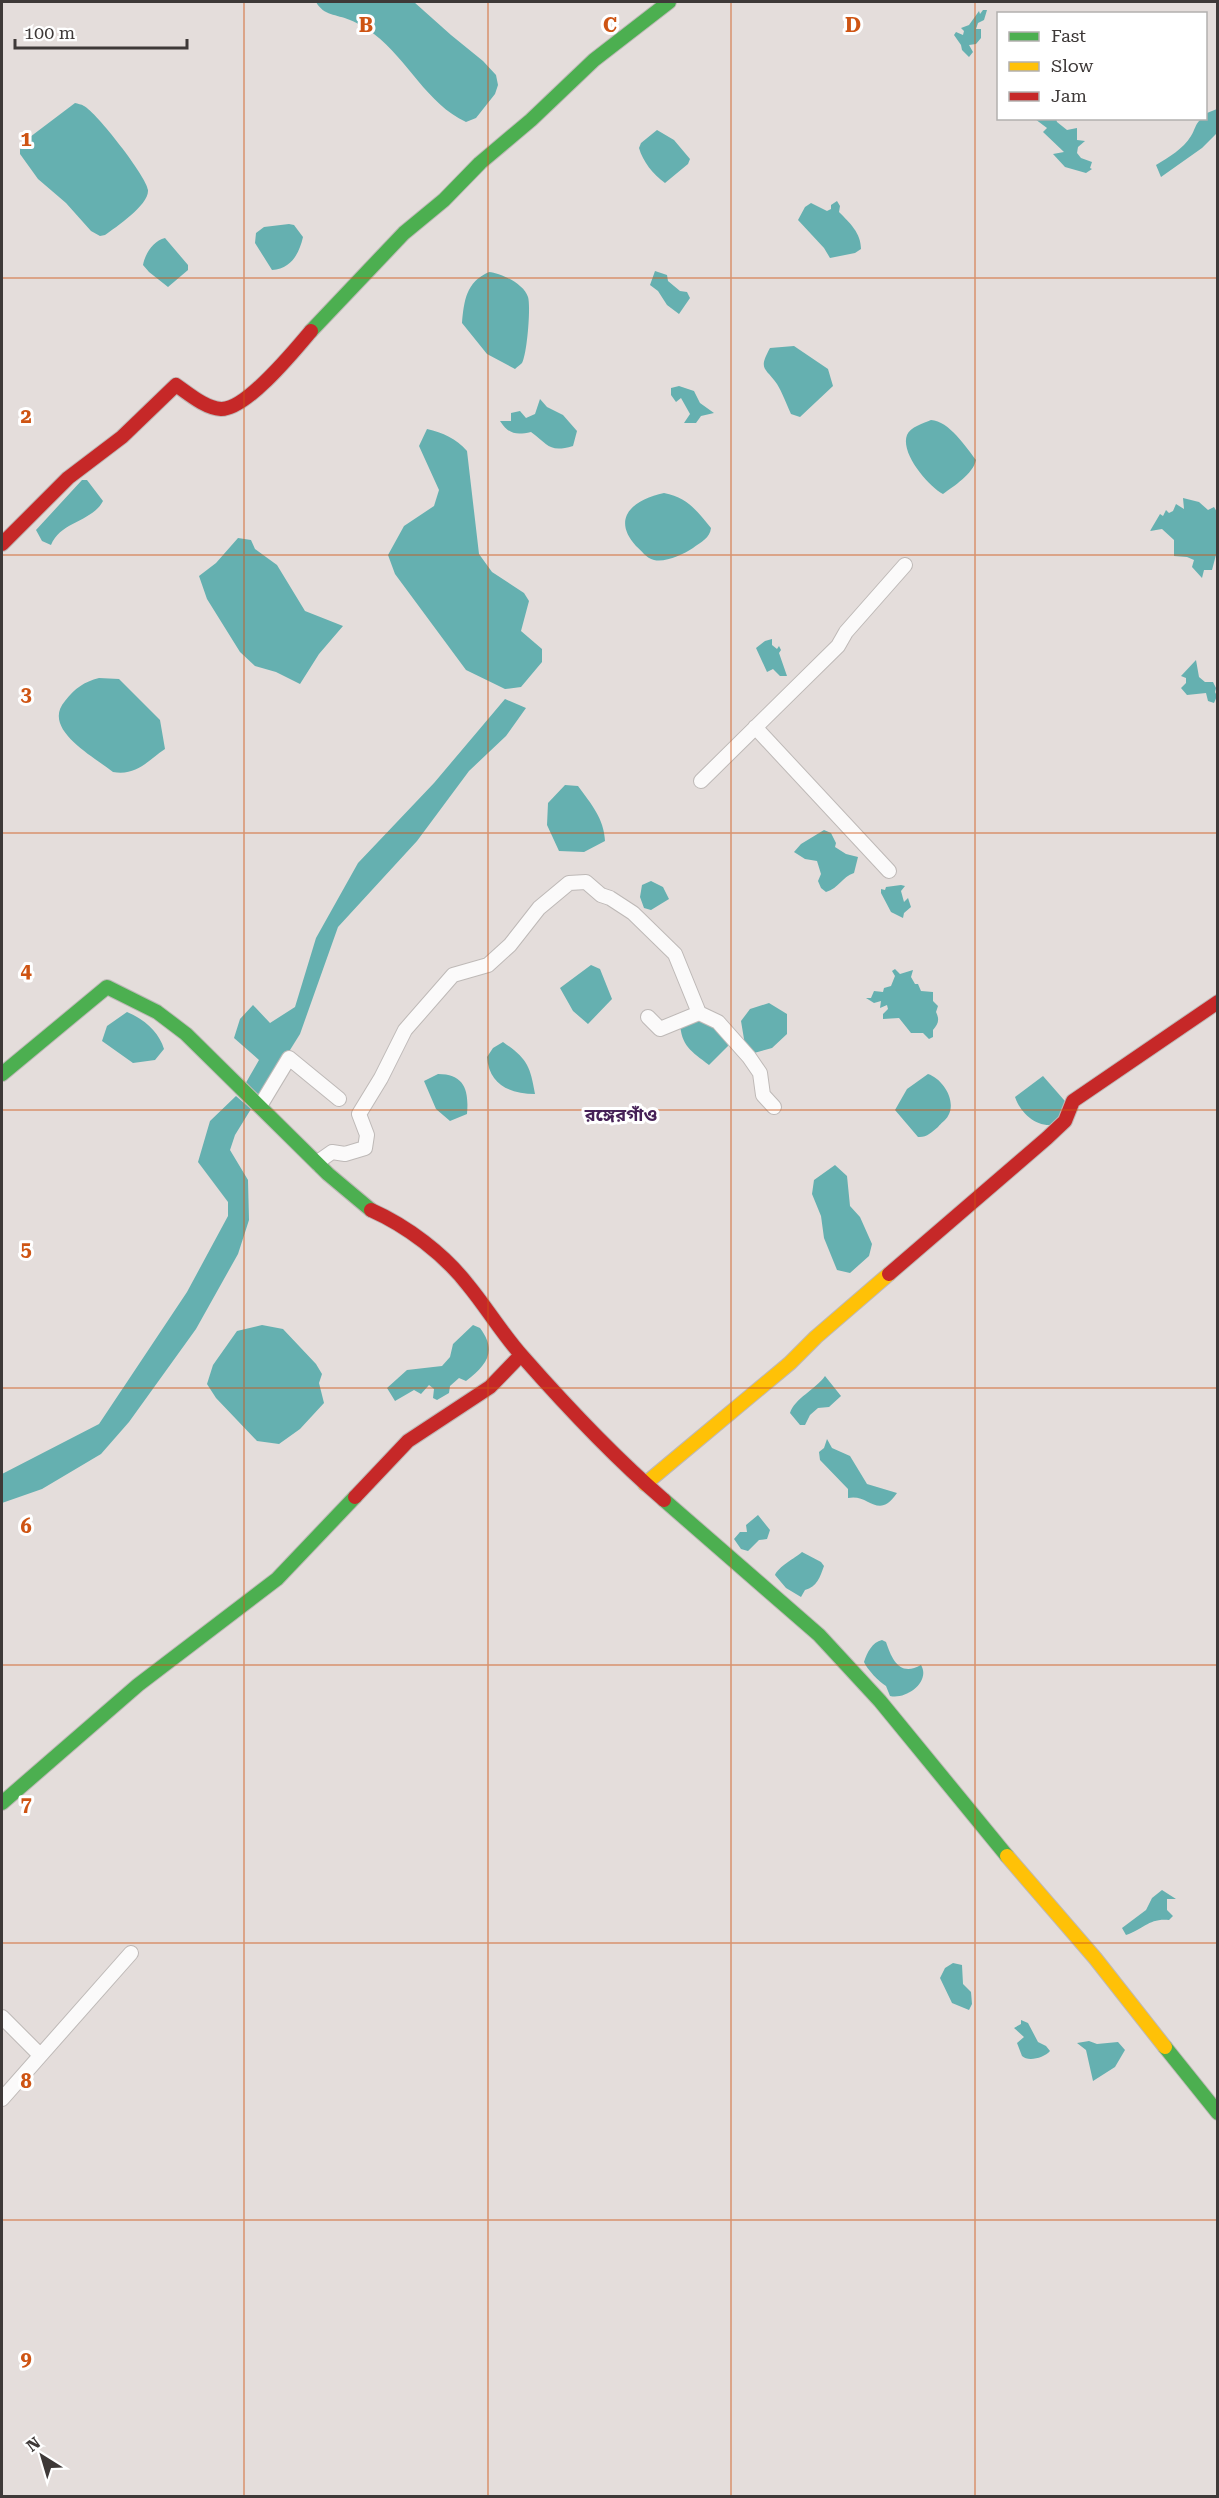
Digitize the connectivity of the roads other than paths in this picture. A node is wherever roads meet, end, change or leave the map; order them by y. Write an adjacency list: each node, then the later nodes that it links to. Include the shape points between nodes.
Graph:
1 (669, 2): 2 (street, via 594,60 404,233 261,386 236,404 219,409 176,385 122,436 68,478)
2 (2, 544)
3 (905, 566): 4 (street, via 838,646)
4 (755, 727): 5 (street); 6 (street)
5 (701, 781)
6 (889, 871)
7 (1218, 1002): 16 (street, via 1073,1101 1065,1121 1047,1138)
8 (699, 1013): 9 (street, via 660,1029); 13 (street, via 718,1022 749,1057 760,1073 763,1095); 14 (street, via 675,954 633,913 586,882 569,883 539,908 510,945 488,964 453,975 405,1030 359,1114 367,1135 365,1148 345,1154 332,1152)
9 (648, 1017)
10 (2, 1074): 12 (street, via 107,987 157,1012 186,1034)
11 (339, 1099): 12 (street, via 289,1058)
12 (260, 1106): 14 (street)
13 (774, 1107)
14 (319, 1165): 15 (street, via 369,1209 420,1238 466,1282)
15 (522, 1355): 16 (street, via 590,1431); 17 (street, via 490,1387 408,1441 277,1579 138,1685)
16 (645, 1484): 22 (street, via 819,1635 880,1701 1095,1958)
17 (2, 1803)
18 (130, 1953): 20 (street)
19 (2, 2017): 20 (street)
20 (39, 2054): 21 (street)
21 (2, 2099)
22 (1218, 2113)

